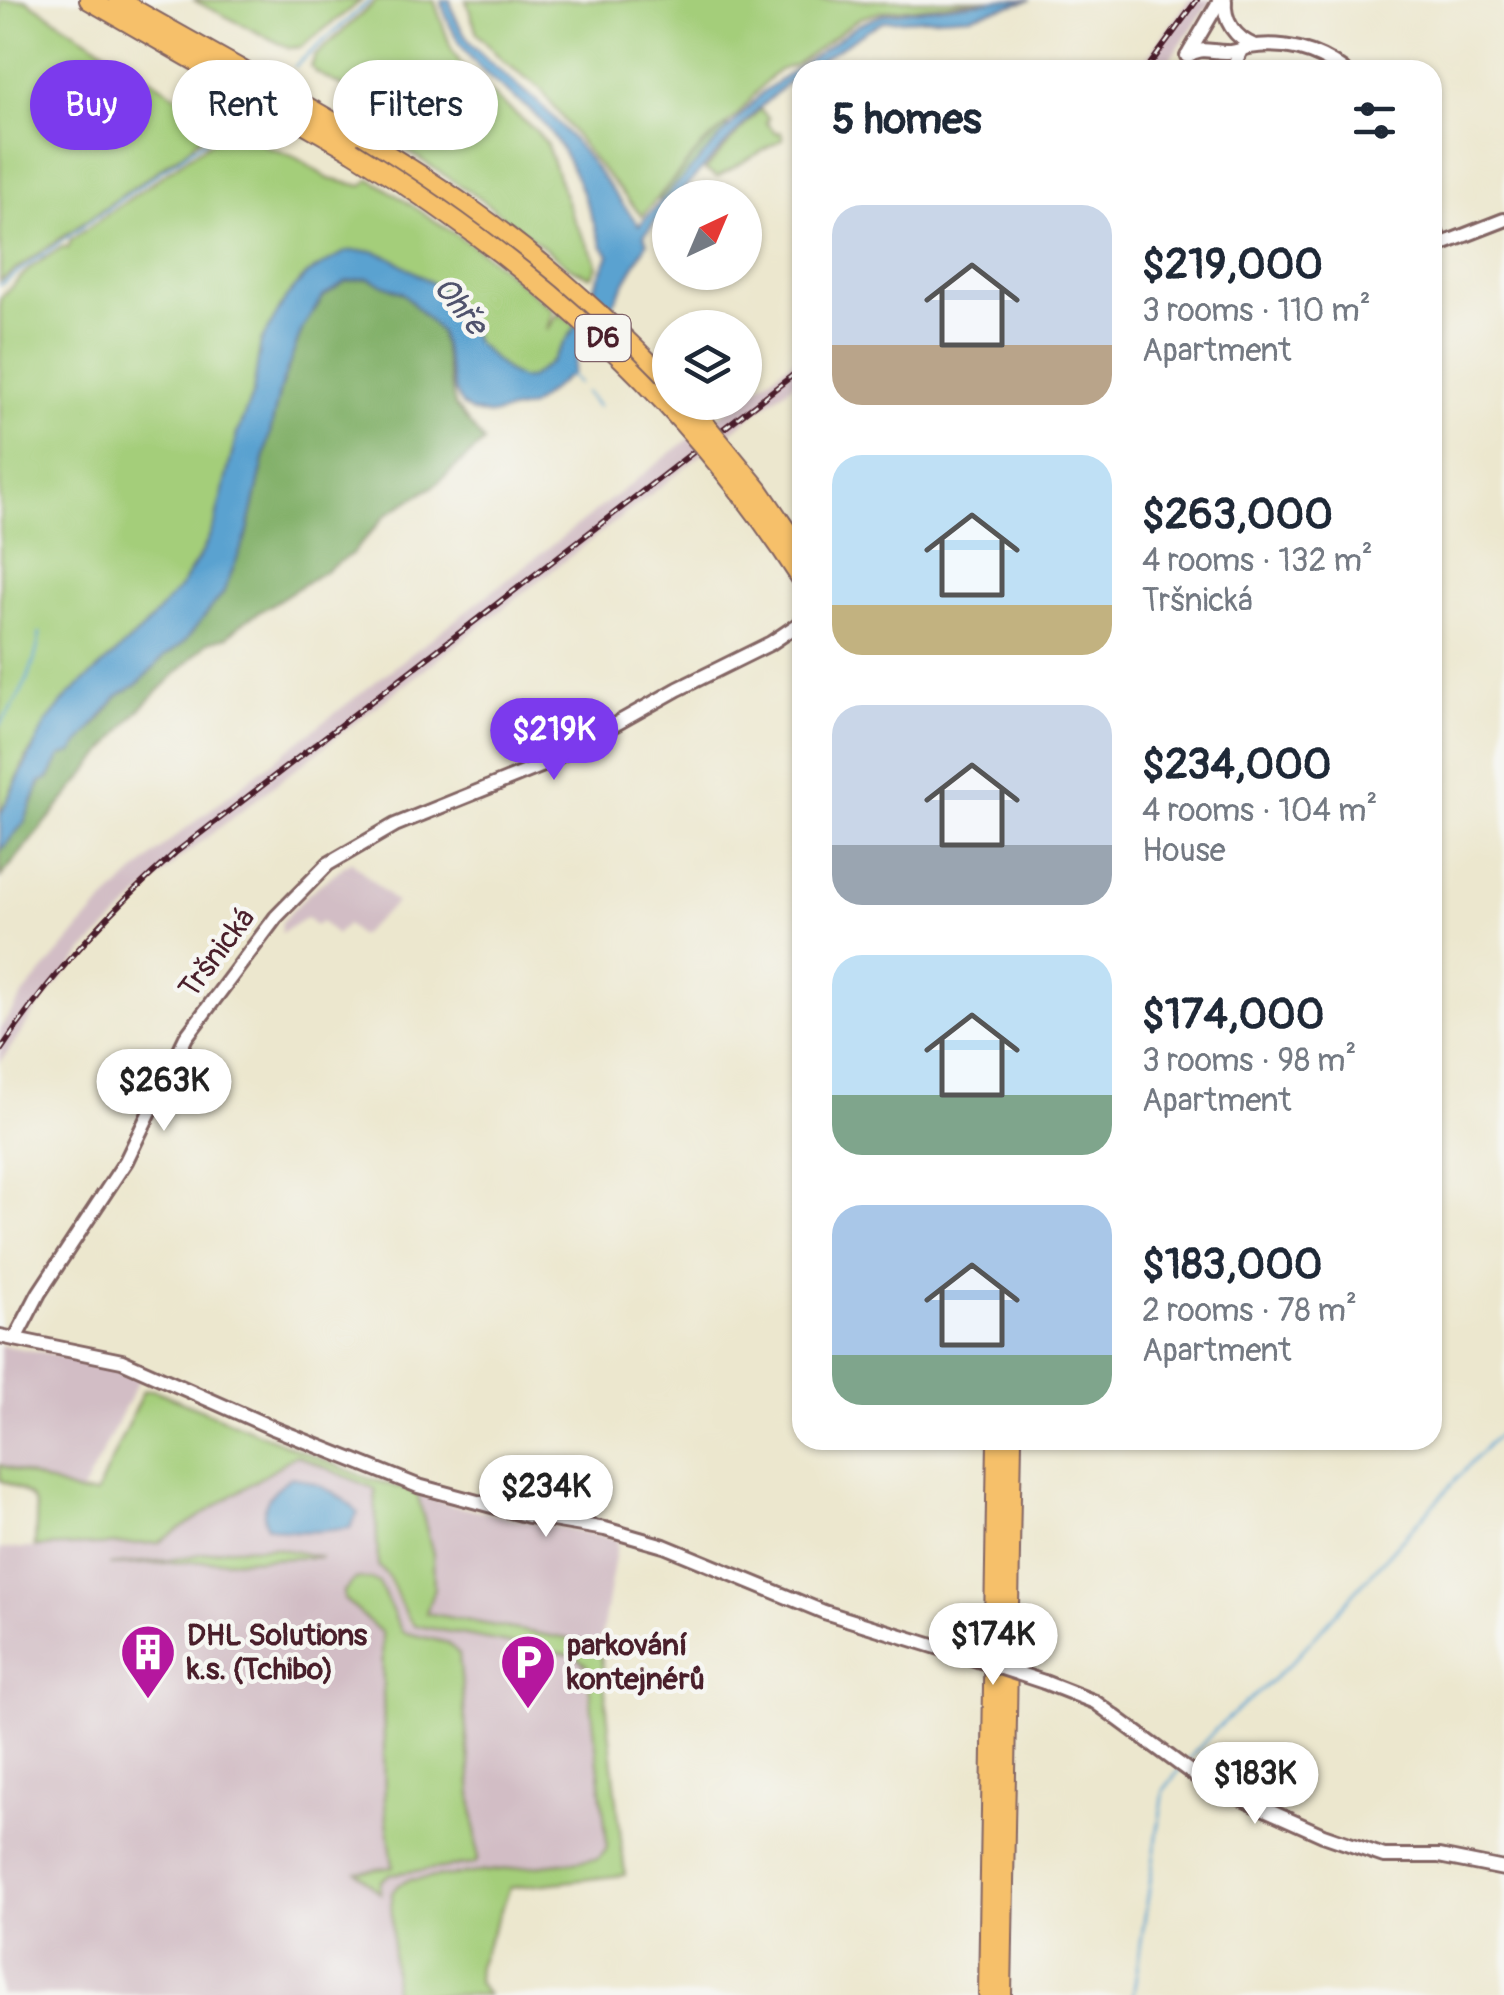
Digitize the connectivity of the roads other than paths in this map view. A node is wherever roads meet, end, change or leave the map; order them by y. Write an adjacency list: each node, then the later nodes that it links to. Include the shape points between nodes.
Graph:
1 (89, 0): 12 (highway, D6)
2 (118, 0): 11 (highway, D6)
3 (1222, 0): 4 (street); 5 (street, via 1232,28)
4 (1202, 28): 7 (street, via 1204,42); 7 (street, via 1188,54)
5 (1257, 47): 6 (street); 10 (street, via 1310,50)
6 (1241, 50): 7 (street); 9 (street)
7 (1219, 51): 8 (street)
8 (1230, 60)
9 (1237, 60)
10 (1326, 60)
11 (333, 131)
12 (333, 133)
13 (363, 150): 20 (highway, D6, bridge, via 498,248 603,338 719,464)
14 (365, 150): 17 (highway, D6, via 471,210 544,265)
15 (1504, 220): 16 (street)
16 (1442, 244)
17 (652, 366)
18 (702, 420): 19 (highway, bridge)
19 (792, 539)
20 (792, 566)
21 (792, 628): 22 (street, Tršnická, via 541,766 395,825 328,864 282,910 186,1037 126,1161)
22 (7, 1338): 25 (street, Tršnická, bridge, via 110,1358 418,1486 664,1546 824,1612 1044,1682 1095,1702 1204,1782 1323,1835 1384,1856 1439,1856)
23 (997, 1450): 26 (highway)
24 (1012, 1450): 27 (highway)
25 (1504, 1869)
26 (988, 1995)
27 (1002, 1995)

